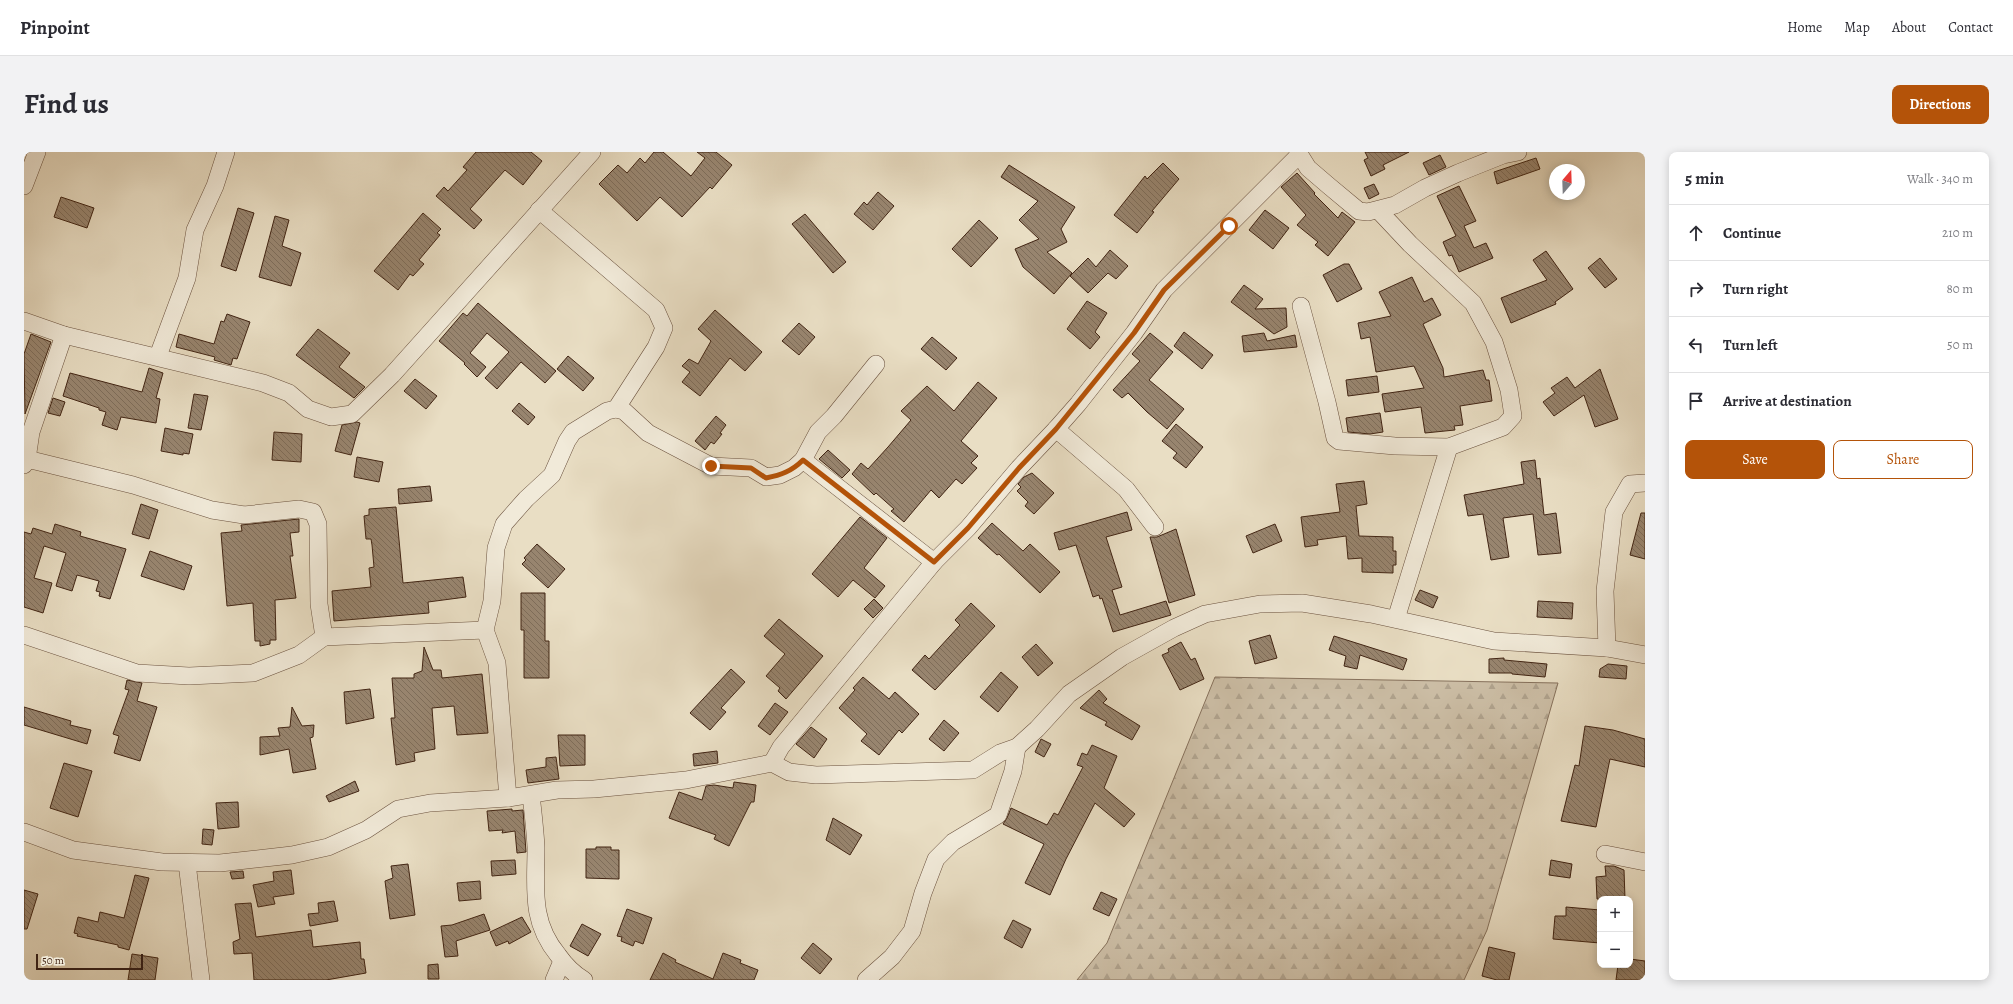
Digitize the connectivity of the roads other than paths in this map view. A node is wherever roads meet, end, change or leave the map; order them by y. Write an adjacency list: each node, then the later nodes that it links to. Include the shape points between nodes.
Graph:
1 (37, 152): 6 (street)
2 (226, 152): 12 (street, via 215,186 195,230 187,278)
3 (592, 152): 7 (street)
4 (1518, 152): 8 (street, via 1503,155 1458,173 1395,205)
5 (1298, 154): 8 (street, via 1308,168 1359,211); 15 (street, via 1164,290 1134,333)
6 (24, 186)
7 (539, 210): 12 (street, via 392,375 352,414 331,417 308,409 289,393 263,383); 14 (street, via 656,310 664,328 656,347)
8 (1379, 210): 16 (street, via 1410,244 1473,303 1494,342 1509,390 1513,416 1503,427)
9 (1301, 306): 16 (street, via 1335,438 1340,442 1360,444)
10 (24, 321): 11 (street)
11 (64, 335): 12 (street); 18 (street, via 31,432)
12 (158, 356)
13 (876, 364): 17 (street, via 818,432)
14 (616, 409): 17 (street, via 624,411 648,433 711,466 751,468 766,478 780,475); 23 (street, via 607,411 573,432 552,475 514,510 504,524 496,548 492,601)
15 (1056, 429): 20 (street, via 1126,489); 21 (street, via 968,528)
16 (1449, 447): 22 (street)
17 (803, 460): 21 (street)
18 (26, 462): 25 (street, via 133,485 212,510 244,515 299,509 313,512 318,524 319,604)
19 (1645, 483): 26 (street, via 1630,484 1614,512 1605,591)
20 (1155, 527)
21 (934, 562): 29 (street, via 781,747)
22 (1396, 619): 26 (street, via 1494,641); 28 (street, via 1302,603 1260,604 1205,614 1122,657 1069,694)
23 (485, 630): 25 (street); 31 (street, via 497,663)
24 (24, 635): 25 (street, via 138,673 189,676 253,672 299,655)
25 (324, 637)
26 (1606, 648): 27 (street)
27 (1645, 655)
28 (1017, 747): 29 (street, via 1000,753 973,770 816,775 789,772); 40 (street, via 1013,771 998,815 953,842 936,859 912,931 892,957)
29 (772, 763): 30 (street, via 686,780 557,790)
30 (531, 795): 31 (street); 36 (street, via 538,920 548,943)
31 (508, 798): 35 (street, via 430,803 398,809 366,830 328,847 309,852 220,863)
32 (24, 832): 35 (street, via 73,850)
33 (1605, 854): 34 (street)
34 (1645, 862)
35 (187, 863): 37 (street)
36 (562, 961): 38 (street); 39 (street)
37 (201, 980)
38 (554, 980)
39 (584, 980)
40 (866, 980)

